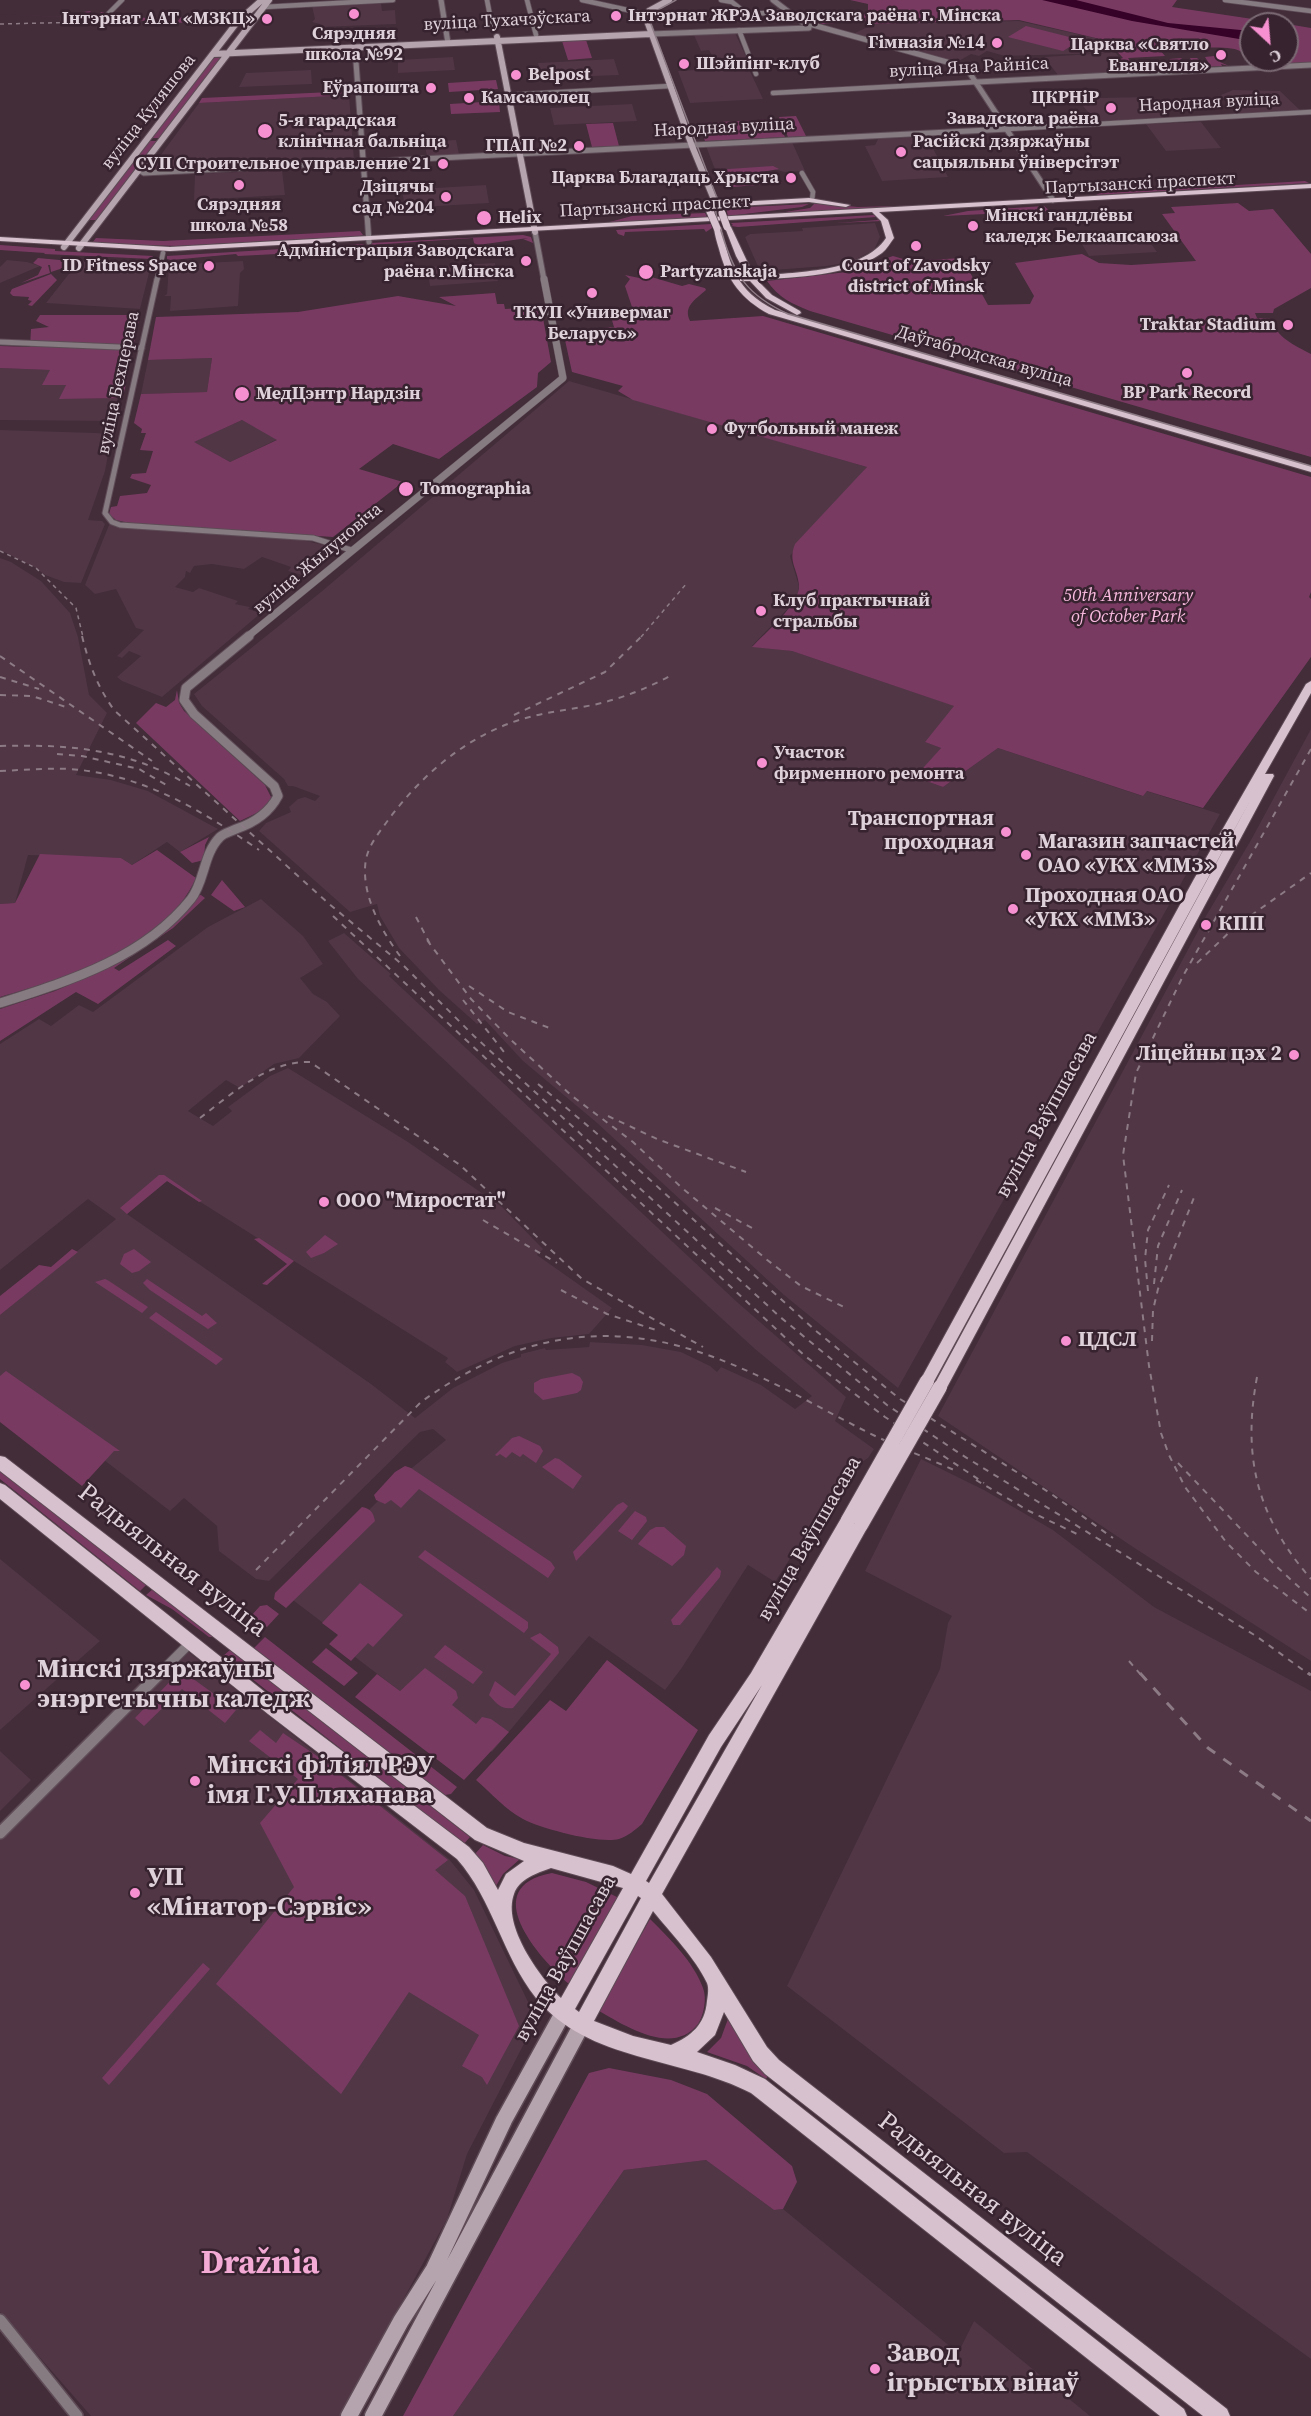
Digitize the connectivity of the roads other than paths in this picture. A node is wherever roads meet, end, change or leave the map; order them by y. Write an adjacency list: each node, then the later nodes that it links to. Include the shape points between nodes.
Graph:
1 (122, 0): 18 (street)
2 (269, 0): 12 (main road, вуліца Куляшова)
3 (393, 0): 12 (street)
4 (441, 0): 27 (street)
5 (488, 0): 22 (street)
6 (527, 0): 25 (street)
7 (582, 0): 14 (street)
8 (669, 0): 17 (main road)
9 (721, 0): 16 (street, via 732,2 747,14)
10 (773, 0): 16 (street)
11 (1225, 0): 15 (street)
12 (263, 3): 19 (main road, вуліца Куляшова); 20 (main road, вуліца Куляшова)
13 (617, 3): 14 (street)
14 (611, 7): 17 (street)
15 (1311, 11)
16 (787, 12): 21 (street)
17 (646, 14): 24 (main road)
18 (105, 17)
19 (238, 21): 20 (main road); 30 (main road, вуліца Куляшова)
20 (250, 24): 29 (main road, вуліца Куляшова)
21 (802, 24): 23 (street, вуліца Тухачэўскага); 24 (street, вуліца Тухачэўскага); 33 (street, вуліца Тухачэўскага, via 947,62 969,72)
22 (492, 26)
23 (739, 30): 24 (street, вуліца Тухачэўскага); 32 (street)
24 (650, 32): 25 (main road, вуліца Тухачэўскага); 26 (main road, вуліца Тухачэўскага); 34 (main road)
25 (536, 35): 26 (main road, вуліца Тухачэўскага)
26 (497, 39): 27 (main road, вуліца Тухачэўскага); 36 (main road, вуліца Жылуновіча)
27 (448, 41): 28 (main road, вуліца Тухачэўскага); 29 (main road, вуліца Тухачэўскага)
28 (355, 48): 29 (main road, вуліца Тухачэўскага); 41 (street)
29 (230, 52): 30 (main road, вуліца Тухачэўскага); 42 (main road, вуліца Куляшова)
30 (214, 53): 54 (main road, вуліца Куляшова)
31 (1311, 65): 33 (street, вуліца Яна Райніса)
32 (756, 74)
33 (977, 82): 35 (street, вуліца Яна Райніса); 38 (street)
34 (670, 86): 36 (street); 39 (main road)
35 (773, 93)
36 (508, 95): 40 (main road, вуліца Жылуновіча)
37 (1311, 112): 38 (street, Народная вуліца)
38 (1008, 129): 39 (street, Народная вуліца); 46 (street)
39 (692, 146): 40 (street, Народная вуліца); 48 (main road); 50 (main road, via 692,158)
40 (520, 153): 41 (street, Народная вуліца); 57 (main road, вуліца Жылуновіча)
41 (363, 162): 42 (street, Народная вуліца, via 144,173); 59 (street)
42 (139, 170): 55 (main road, вуліца Куляшова)
43 (802, 173): 45 (street, via 813,192)
44 (1311, 188): 46 (main road, Партызанскі праспект)
45 (810, 200): 47 (main road, via 850,206); 48 (main road); 52 (main road, via 812,204 808,207)
46 (1052, 202): 47 (main road, Партызанскі праспект); 49 (main road, Партызанскі праспект)
47 (968, 204): 52 (main road, Партызанскі праспект)
48 (719, 205): 50 (main road); 56 (main road, Даўгабродская вуліца, bridge)
49 (976, 208): 51 (main road, Партызанскі праспект); 53 (main road)
50 (710, 211): 58 (main road, bridge)
51 (875, 213): 53 (main road); 57 (main road, Партызанскі праспект)
52 (733, 218): 57 (main road, Партызанскі праспект)
53 (884, 220): 64 (main road, via 888,246 868,260 845,267)
54 (84, 221): 55 (main road); 61 (main road, вуліца Куляшова)
55 (99, 222): 62 (main road, вуліца Куляшова)
56 (728, 228): 58 (main road); 64 (main road, Даўгабродская вуліца)
57 (535, 230): 59 (main road, Партызанскі праспект); 70 (street, вуліца Жылуновіча, via 563,378)
58 (717, 230): 65 (main road)
59 (369, 240): 63 (main road, Партызанскі праспект)
60 (0, 241): 61 (main road, Партызанскі праспект)
61 (65, 245): 62 (main road, Партызанскі праспект)
62 (80, 246): 63 (main road, Партызанскі праспект)
63 (167, 251): 67 (street, вуліца Бехцерава)
64 (750, 278): 65 (main road); 68 (main road, Даўгабродская вуліца, via 773,301 809,318)
65 (732, 280): 69 (main road, Даўгабродская вуліца, via 766,309 784,316)
66 (0, 342): 67 (street)
67 (142, 348): 70 (street, вуліца Бехцерава, via 105,513 109,519 120,525 313,538)
68 (1311, 462)
69 (1311, 469)
70 (351, 550): 73 (street, вуліца Жылуновіча, via 186,688 184,700 194,714 274,786 278,796 274,806 218,838 194,895 141,944 92,971)
71 (1311, 684): 74 (main road, вуліца Ваўпшасава, via 1200,879)
72 (1311, 699): 74 (main road, вуліца Ваўпшасава)
73 (0, 1003)
74 (933, 1384): 77 (main road, вуліца Ваўпшасава, bridge)
75 (0, 1462): 80 (main road, Радыяльная вуліца, via 454,1815 497,1842)
76 (0, 1490): 78 (main road)
77 (854, 1523): 81 (main road, вуліца Ваўпшасава, via 716,1741); 82 (main road, вуліца Ваўпшасава)
78 (191, 1642): 79 (street); 83 (main road, via 463,1853 477,1869)
79 (0, 1833)
80 (550, 1860): 81 (main road, Радыяльная вуліца); 83 (main road, via 532,1864 511,1880 503,1896)
81 (634, 1884): 82 (main road, Радыяльная вуліца); 85 (main road, вуліца Ваўпшасава)
82 (652, 1895): 84 (main road, Радыяльная вуліца); 86 (main road, вуліца Ваўпшасава)
83 (502, 1917): 85 (main road, via 536,1983)
84 (716, 1982): 87 (main road, via 717,2001 711,2026 702,2039); 93 (main road, Радыяльная вуліца, via 772,2067)
85 (564, 2013): 86 (main road); 90 (main road, вуліца Ваўпшасава, via 504,2120 434,2269)
86 (582, 2024): 87 (main road, via 606,2036); 91 (main road, вуліца Ваўпшасава)
87 (673, 2054): 92 (main road, via 725,2069 758,2086)
88 (0, 2320): 89 (street)
89 (78, 2416)
90 (350, 2416)
91 (373, 2416)
92 (1177, 2416)
93 (1220, 2416)

